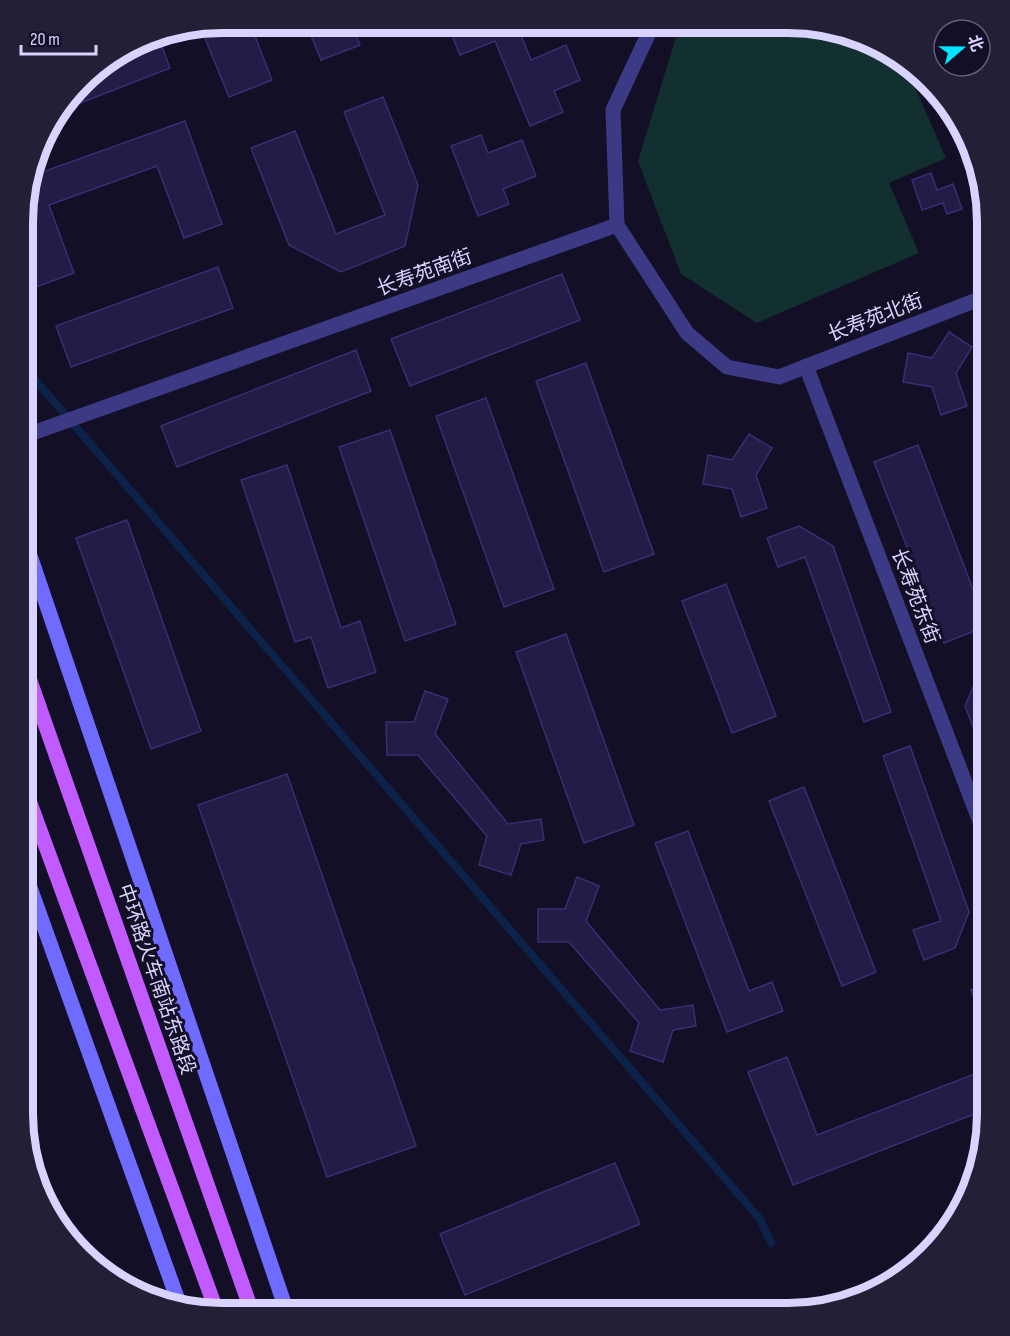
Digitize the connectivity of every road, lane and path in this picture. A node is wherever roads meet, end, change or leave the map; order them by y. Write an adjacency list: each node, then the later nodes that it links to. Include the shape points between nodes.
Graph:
1 (649, 33): 2 (street, via 613,111)
2 (617, 225): 4 (street, 长寿苑北街, via 687,333 727,367 779,377); 5 (street, 长寿苑南街)
3 (977, 300): 4 (street, 长寿苑北街)
4 (806, 366): 9 (street, 长寿苑东街)
5 (33, 433)
6 (33, 564): 14 (main road)
7 (33, 689): 13 (main road, 中环路火车南站东路段)
8 (33, 811): 12 (main road)
9 (977, 814)
10 (33, 896): 11 (main road)
11 (177, 1298)
12 (213, 1302)
13 (249, 1303)
14 (284, 1303)

